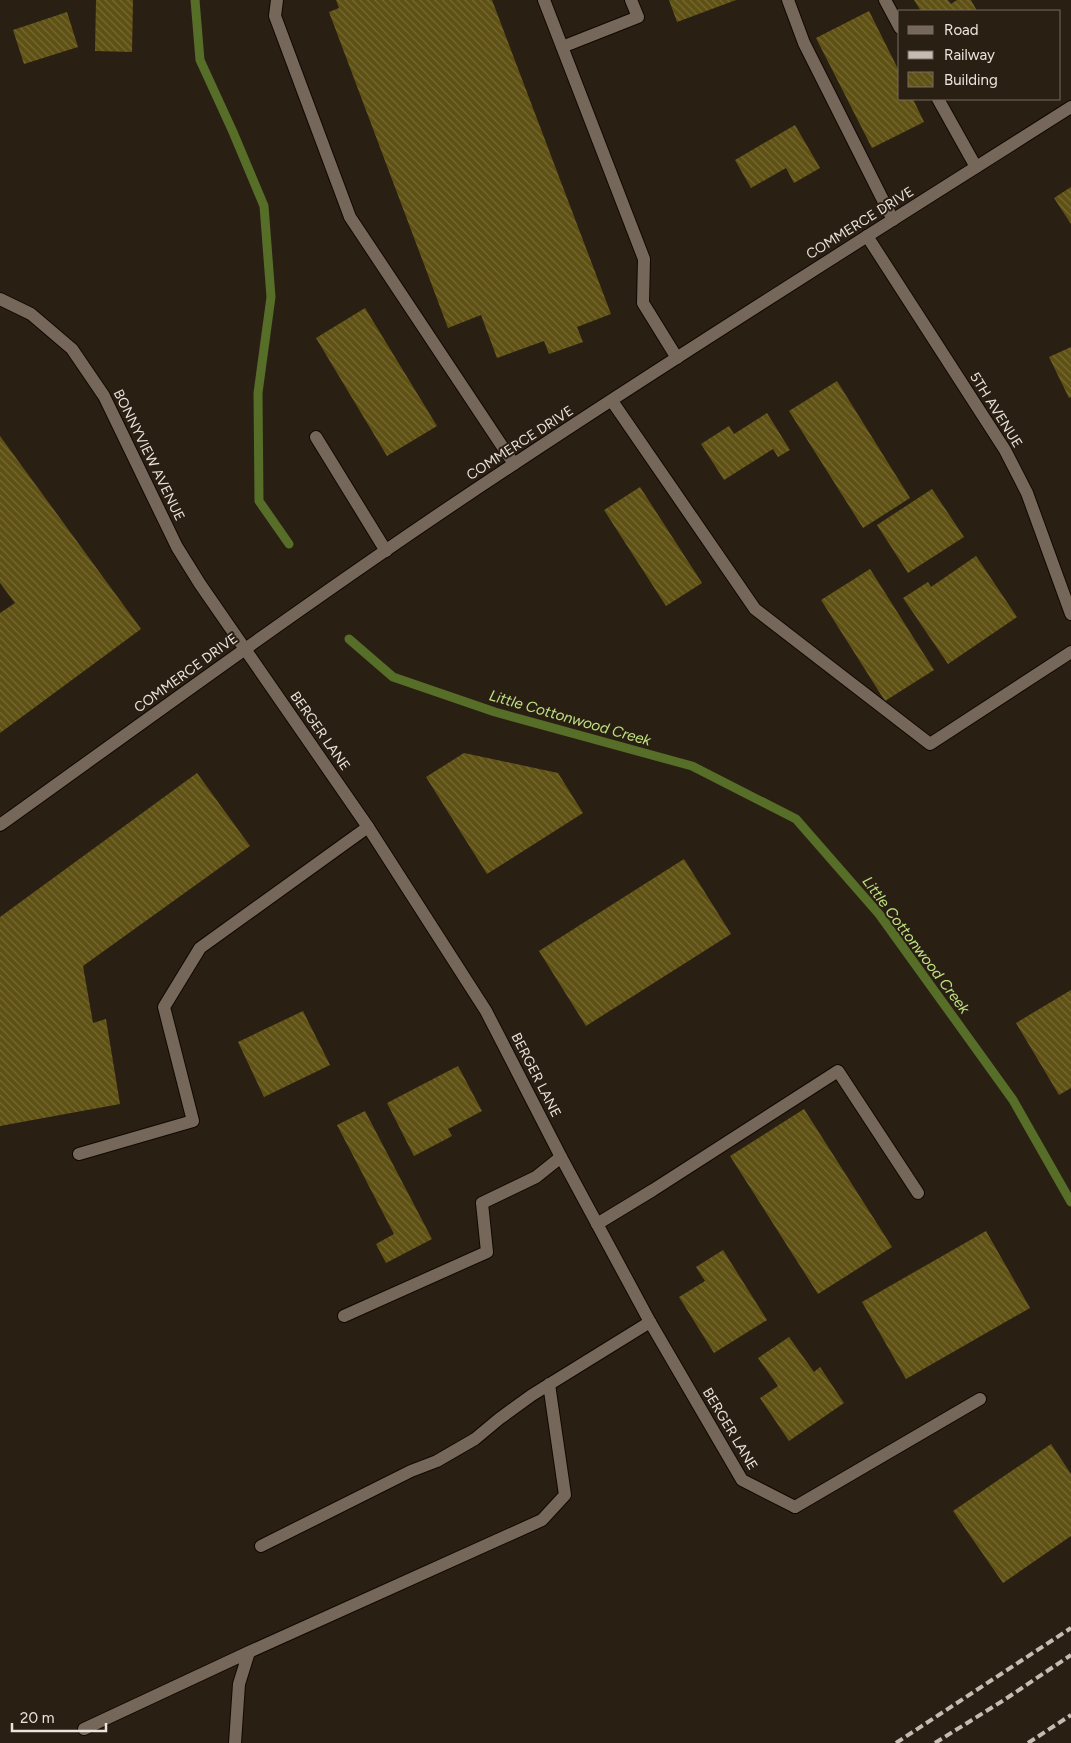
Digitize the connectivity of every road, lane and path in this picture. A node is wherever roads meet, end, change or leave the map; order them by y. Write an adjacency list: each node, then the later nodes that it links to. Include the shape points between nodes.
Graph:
1 (277, 0): 17 (street, via 275,16 350,217)
2 (544, 0): 7 (street)
3 (631, 0): 7 (street, via 638,17)
4 (788, 0): 11 (street, via 804,43)
5 (885, 0): 6 (street)
6 (898, 24)
7 (562, 47): 14 (street, via 644,259 643,303)
8 (939, 100): 10 (street)
9 (1071, 107): 10 (street, COMMERCE DRIVE)
10 (976, 167): 11 (street, COMMERCE DRIVE)
11 (893, 220): 12 (street, COMMERCE DRIVE)
12 (867, 236): 14 (street, COMMERCE DRIVE); 19 (street, 5TH AVENUE, via 1005,450 1027,493)
13 (0, 299): 20 (street, BONNYVIEW AVENUE, via 31,314 72,349 104,396 177,547)
14 (678, 358): 15 (street, COMMERCE DRIVE)
15 (612, 401): 17 (street, COMMERCE DRIVE); 21 (street, via 755,609 930,744)
16 (316, 437): 18 (street)
17 (514, 464): 18 (street, COMMERCE DRIVE)
18 (386, 551): 20 (street, COMMERCE DRIVE)
19 (1071, 614)
20 (245, 649): 22 (street, COMMERCE DRIVE); 23 (street, BERGER LANE)
21 (1071, 652)
22 (0, 825)
23 (368, 827): 24 (street, via 200,948 164,1007 193,1121); 25 (street, BERGER LANE, via 486,1011)
24 (79, 1154)
25 (561, 1157): 27 (street, BERGER LANE); 28 (street, via 536,1177 482,1203 487,1252)
26 (918, 1194): 27 (street, via 838,1071)
27 (597, 1224): 29 (street, BERGER LANE)
28 (344, 1316)
29 (650, 1322): 30 (street); 31 (street, BERGER LANE, via 742,1480 796,1507)
30 (549, 1384): 32 (street, via 475,1439 437,1461); 33 (street, via 565,1495 542,1520)
31 (980, 1399)
32 (261, 1546)
33 (249, 1652): 34 (street); 35 (street, via 239,1684)
34 (84, 1729)
35 (235, 1743)

